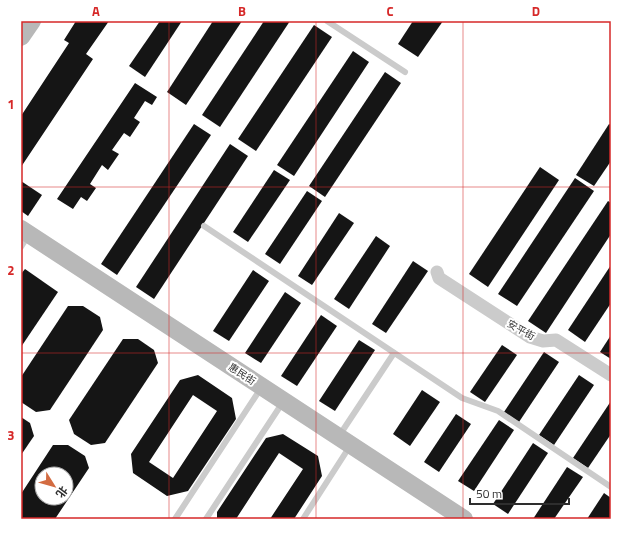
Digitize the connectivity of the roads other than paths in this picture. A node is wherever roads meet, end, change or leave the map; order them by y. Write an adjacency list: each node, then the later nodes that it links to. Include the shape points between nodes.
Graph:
1 (32, 21): 3 (street)
2 (327, 21): 4 (lane)
3 (21, 37)
4 (405, 72)
5 (204, 226): 8 (lane)
6 (24, 237): 10 (street, 惠民街)
7 (437, 272): 9 (street, 安平街, via 440,278 530,337 543,341 556,340)
8 (394, 353): 12 (lane); 13 (lane, via 462,398 498,411)
9 (611, 375)
10 (262, 387): 11 (street, 惠民街); 14 (lane)
11 (283, 401): 12 (street, 惠民街); 15 (lane)
12 (345, 441): 16 (lane); 17 (street, 惠民街)
13 (611, 487)
14 (175, 519)
15 (206, 519)
16 (303, 519)
17 (464, 519)

